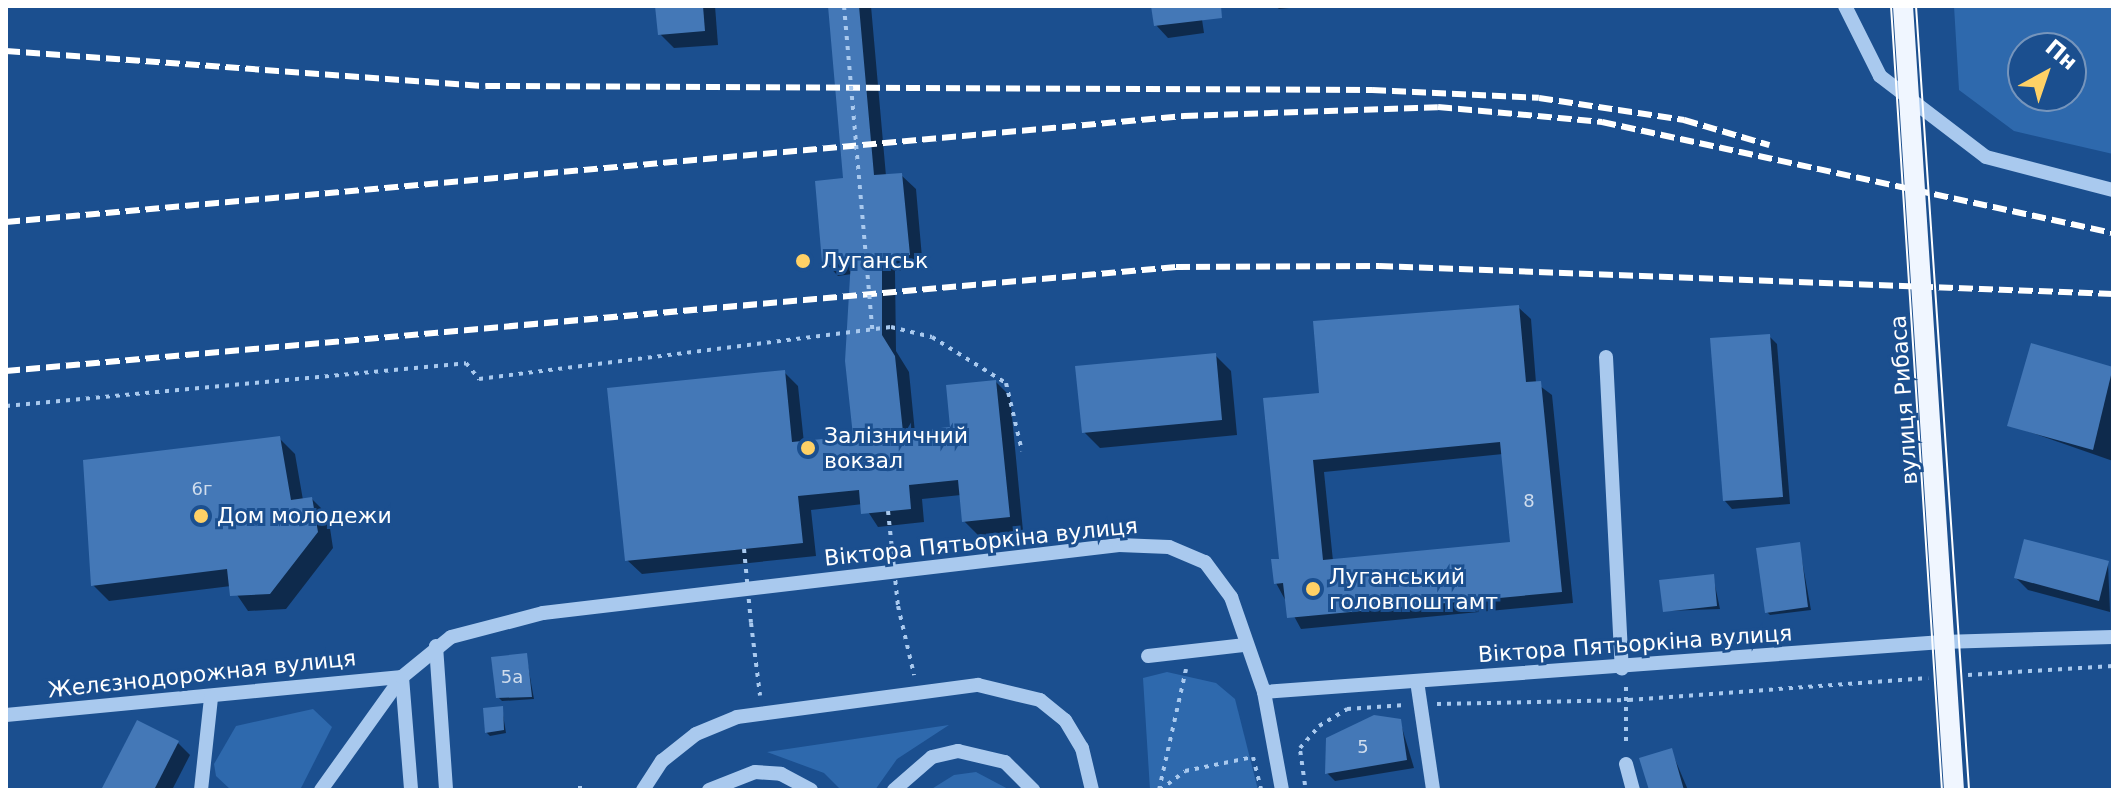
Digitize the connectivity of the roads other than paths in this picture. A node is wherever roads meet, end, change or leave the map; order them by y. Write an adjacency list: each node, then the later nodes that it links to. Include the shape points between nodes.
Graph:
1 (1845, 6): 3 (street, via 1880,76 1986,157)
2 (1903, 6): 29 (main road, вулиця Рибаса, bridge)
3 (2113, 190)
4 (1606, 357): 9 (street)
5 (2113, 637): 9 (street, Віктора Пятьоркіна вулиця, via 1942,642)
6 (1245, 645): 7 (street, Віктора Пятьоркіна вулиця, via 1231,597 1205,562 1169,547 1119,545 543,613); 8 (street); 12 (street, Віктора Пятьоркіна вулиця)
7 (436, 646): 10 (street, Віктора Пятьоркіна вулиця); 19 (street)
8 (1148, 656)
9 (1622, 669): 11 (street, Віктора Пятьоркіна вулиця)
10 (402, 677): 13 (street, Желєзнодорожная вулиця); 17 (street, Віктора Пятьоркіна вулиця); 18 (street)
11 (1417, 681): 12 (street, Віктора Пятьоркіна вулиця); 27 (street)
12 (1264, 692): 26 (street)
13 (211, 698): 14 (street, Желєзнодорожная вулиця); 16 (street)
14 (6, 715)
15 (1626, 764): 28 (street)
16 (201, 790)
17 (321, 790)
18 (411, 790)
19 (446, 790)
20 (643, 790): 25 (street, via 662,761 696,734 762,714 978,685 1040,700 1082,748)
21 (709, 790): 22 (street, via 755,772 781,774)
22 (811, 790)
23 (894, 790): 24 (street, via 932,757 958,751 1005,762)
24 (1033, 790)
25 (1092, 790)
26 (1282, 790)
27 (1433, 790)
28 (1633, 790)
29 (1954, 790)

